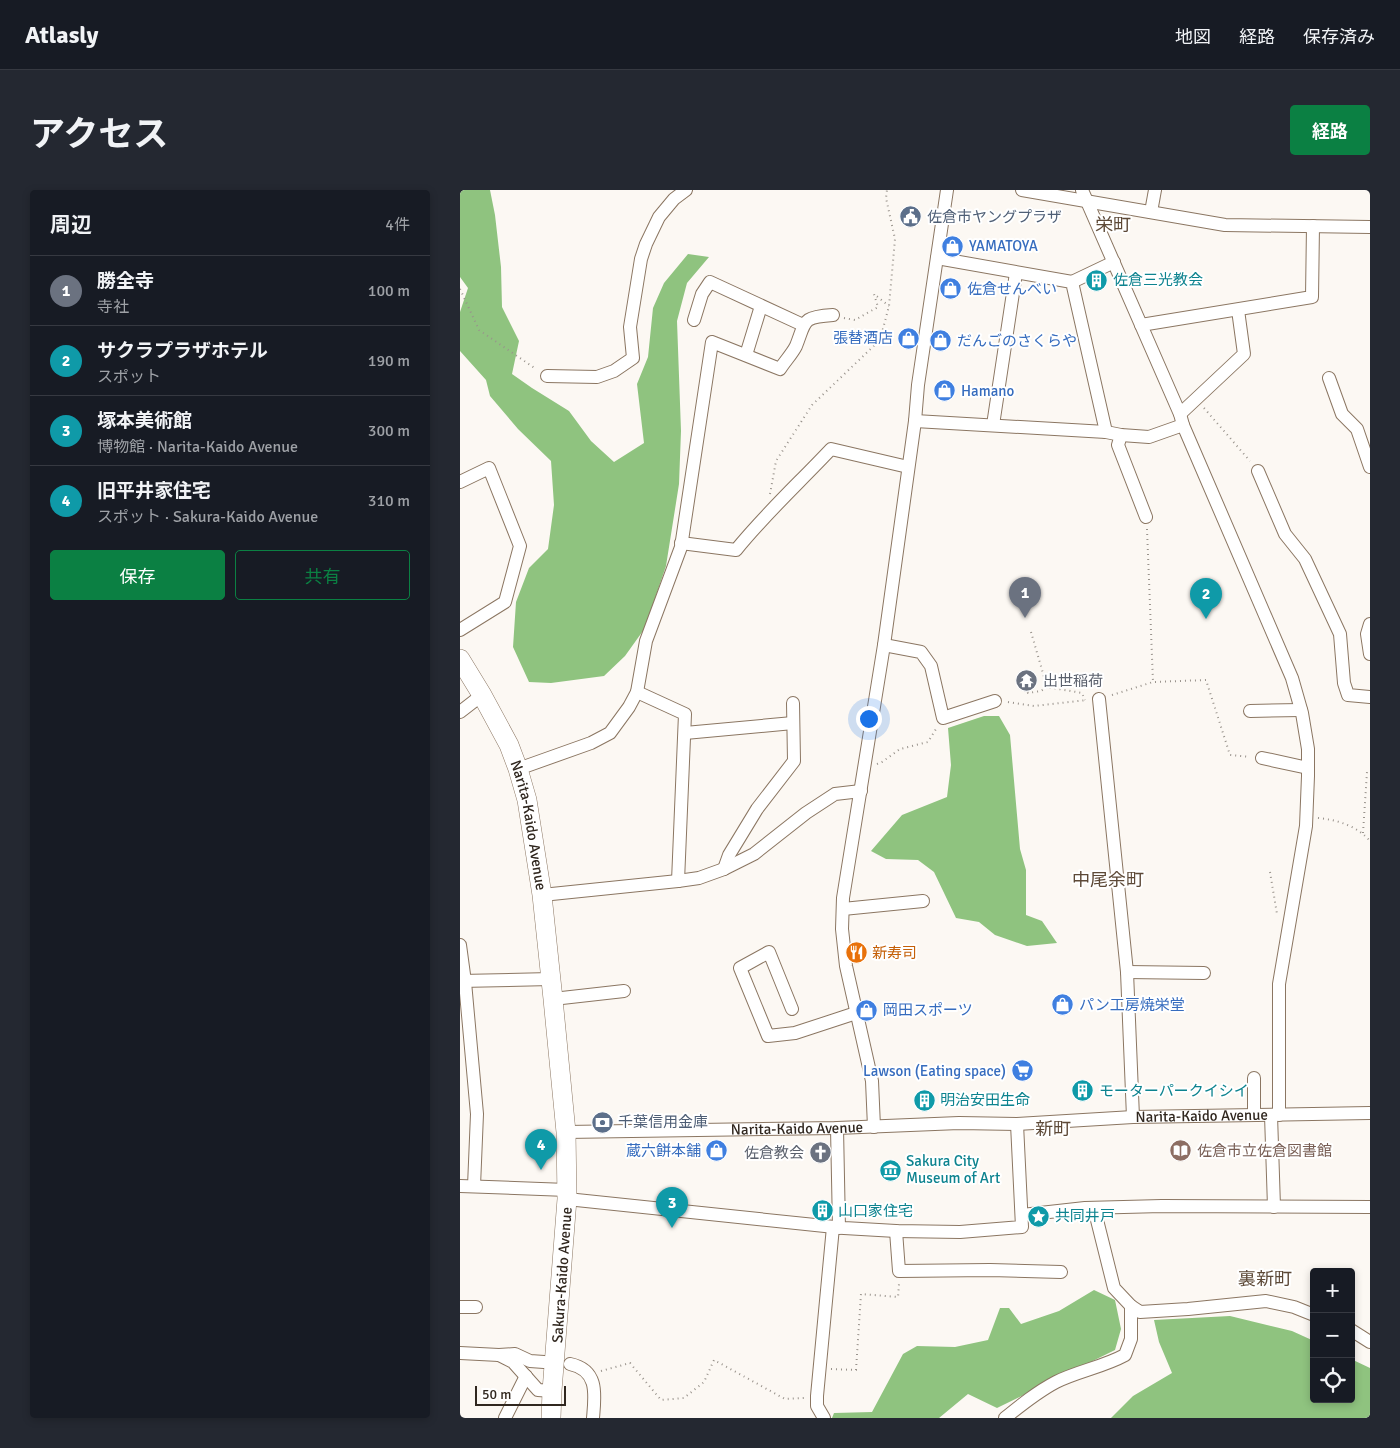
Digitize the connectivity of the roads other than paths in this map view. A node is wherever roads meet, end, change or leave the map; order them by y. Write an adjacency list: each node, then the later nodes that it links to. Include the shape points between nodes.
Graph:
1 (686, 190): 20 (street, via 659,217 641,259 630,327 633,358 614,371 597,377)
2 (947, 190): 9 (street)
3 (1022, 190): 5 (street)
4 (1155, 190): 6 (street)
5 (1084, 196): 6 (street); 10 (street)
6 (1151, 212): 7 (street, via 1225,225)
7 (1313, 226): 8 (street); 14 (street, via 1312,296)
8 (1370, 226)
9 (937, 258): 11 (street); 23 (street)
10 (1114, 262): 12 (street); 17 (street)
11 (1016, 273): 12 (street); 24 (street)
12 (1072, 282): 25 (street)
13 (761, 306): 16 (street, via 710,282 702,294); 18 (street); 19 (street)
14 (1238, 310): 17 (street); 22 (street, via 1244,354 1196,399)
15 (833, 315): 18 (street, via 819,316)
16 (694, 320)
17 (1141, 324): 22 (street)
18 (803, 325): 19 (street, via 795,347 780,369)
19 (746, 355): 32 (street, via 712,342)
20 (547, 376)
21 (1329, 378): 27 (street, via 1342,414 1357,430)
22 (1182, 420): 26 (street, via 1149,436); 44 (street, via 1292,678)
23 (915, 421): 24 (street); 28 (street)
24 (993, 425): 25 (street)
25 (1106, 432): 26 (street)
26 (1121, 435): 31 (street, via 1118,445)
27 (1370, 466)
28 (908, 467): 32 (street, via 831,449 736,550); 35 (street)
29 (1258, 471): 40 (street, via 1285,534 1305,560 1340,634 1348,696)
30 (460, 482): 34 (street, via 489,468 520,546 505,602)
31 (1146, 517)
32 (682, 543): 38 (street, via 646,641)
33 (1370, 624): 36 (street, via 1367,634)
34 (460, 630)
35 (884, 645): 42 (street, via 921,652 931,666 943,718); 52 (street)
36 (1370, 654)
37 (460, 659): 39 (highway, Narita-Kaido Avenue)
38 (637, 692): 48 (street, via 685,714); 51 (street, via 610,733)
39 (482, 694): 46 (street); 51 (highway, Narita-Kaido Avenue)
40 (1370, 697)
41 (1099, 699): 59 (street)
42 (995, 701)
43 (793, 703): 47 (street)
44 (1301, 710): 45 (street); 50 (street)
45 (1250, 711)
46 (460, 712)
47 (793, 723): 48 (street); 53 (street, via 794,761 757,809)
48 (685, 733): 54 (street)
49 (1262, 758): 50 (street)
50 (1308, 768): 70 (street, via 1306,817 1279,984)
51 (518, 769): 55 (highway, Narita-Kaido Avenue, via 527,800)
52 (861, 791): 53 (street, via 835,794 754,854); 57 (street)
53 (724, 869): 54 (street)
54 (678, 881): 55 (street)
55 (542, 895): 61 (highway, Narita-Kaido Avenue)
56 (923, 901): 57 (street)
57 (843, 909): 66 (street, via 846,966)
58 (460, 945): 62 (street)
59 (1127, 972): 60 (street); 71 (street)
60 (1204, 973)
61 (551, 979): 62 (street); 64 (highway, Narita-Kaido Avenue)
62 (463, 982): 77 (street, via 477,1114)
63 (624, 991): 64 (street)
64 (553, 999): 75 (highway, Narita-Kaido Avenue)
65 (792, 1009): 66 (street, via 769,952 740,968 768,1036 795,1033)
66 (856, 1013): 73 (street, via 872,1082)
67 (1254, 1078): 69 (street)
68 (1370, 1113): 70 (street, Narita-Kaido Avenue)
69 (1254, 1115): 70 (street, Narita-Kaido Avenue); 71 (street, Narita-Kaido Avenue)
70 (1275, 1115): 79 (street)
71 (1133, 1117): 72 (street, Narita-Kaido Avenue)
72 (1017, 1124): 73 (street, Narita-Kaido Avenue); 82 (street)
73 (874, 1127): 74 (street, Narita-Kaido Avenue)
74 (837, 1128): 75 (street, Narita-Kaido Avenue); 83 (street)
75 (566, 1132): 78 (highway, Sakura-Kaido Avenue)
76 (460, 1186): 77 (street)
77 (474, 1186): 78 (street)
78 (567, 1194): 83 (street); 97 (highway, Sakura-Kaido Avenue)
79 (1274, 1207): 80 (street); 81 (street)
80 (1370, 1207)
81 (1094, 1208): 82 (street); 86 (street, via 1114,1288)
82 (1022, 1215): 84 (street, via 1022,1227 960,1232)
83 (836, 1227): 84 (street); 101 (street, via 817,1396 817,1406)
84 (896, 1231): 85 (street, via 900,1271)
85 (1061, 1272)
86 (1131, 1306): 89 (street, via 1140,1312 1266,1301); 102 (street, via 1131,1340 1125,1355 1057,1382)
87 (460, 1307): 88 (street)
88 (476, 1308)
89 (1310, 1314)
90 (1355, 1333): 91 (street)
91 (1370, 1342)
92 (460, 1353): 93 (street)
93 (499, 1355): 94 (street, via 516,1354 530,1361); 96 (street, via 513,1362)
94 (544, 1362)
95 (570, 1364): 100 (street, via 580,1366 589,1374 595,1394)
96 (526, 1376): 97 (street, via 538,1390); 98 (street)
97 (552, 1391): 99 (highway, Sakura-Kaido Avenue)
98 (505, 1418)
99 (551, 1418)
100 (593, 1418)
101 (824, 1418)
102 (1005, 1418)

